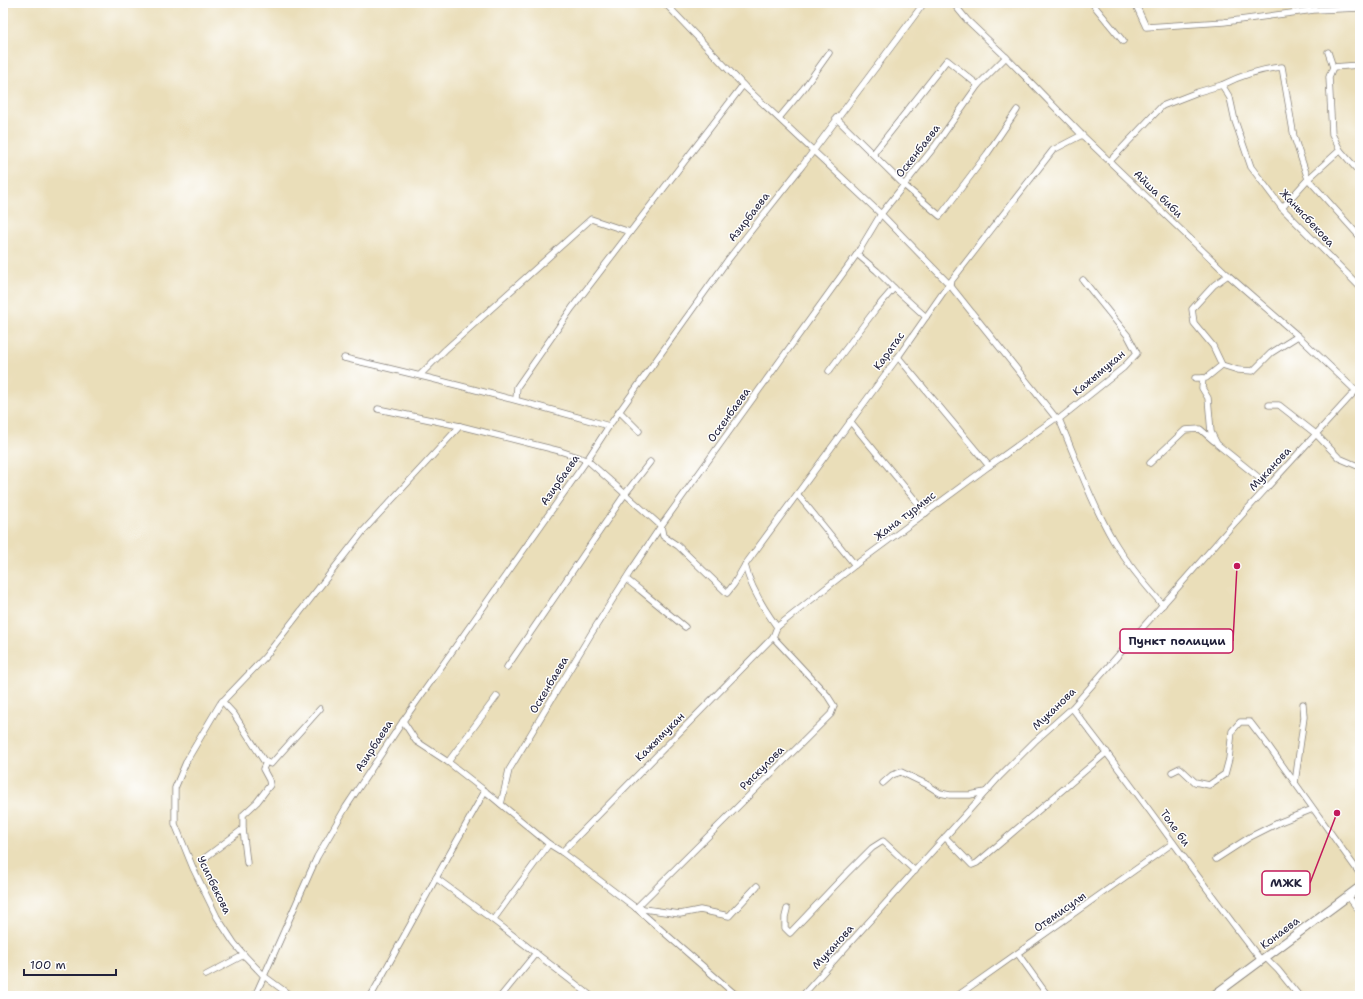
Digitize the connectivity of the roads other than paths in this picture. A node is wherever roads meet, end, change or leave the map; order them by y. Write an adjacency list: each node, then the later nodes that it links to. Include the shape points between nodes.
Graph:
1 (665, 3): 13 (street)
2 (924, 3): 18 (street, Азирбаева)
3 (953, 3): 10 (street, Айша биби)
4 (1094, 3): 7 (street)
5 (1135, 3): 6 (street, via 1146,27 1224,22 1314,10)
6 (1360, 8)
7 (1123, 41)
8 (1328, 52): 12 (street)
9 (829, 53): 17 (street)
10 (1006, 57): 14 (street, Оскенбаева); 19 (street, Айша биби)
11 (1360, 65): 12 (street)
12 (1333, 67): 21 (street, via 1330,77 1332,134)
13 (743, 85): 17 (street); 29 (street)
14 (978, 85): 22 (street, via 948,60); 26 (street, Оскенбаева)
15 (1222, 85): 23 (street, via 1162,106); 25 (street, via 1235,78 1282,67 1294,137); 27 (street, Жанысбекова, via 1230,98 1251,167)
16 (1017, 110): 26 (street, via 940,216)
17 (779, 118): 20 (street)
18 (836, 118): 20 (street, Азирбаева); 22 (street)
19 (1082, 135): 23 (street, Айша биби); 34 (street, Каратас, via 1054,150)
20 (813, 149): 28 (street); 51 (street, Азирбаева, via 727,261)
21 (1340, 150): 24 (street); 25 (street)
22 (873, 154): 26 (street)
23 (1110, 161): 32 (street, Айша биби)
24 (1360, 173)
25 (1308, 179): 27 (street); 30 (street)
26 (904, 185): 28 (street, Оскенбаева)
27 (1282, 208): 35 (street, Жанысбекова)
28 (881, 214): 31 (street, Оскенбаева); 34 (street)
29 (630, 232): 43 (street, via 591,219); 48 (street, via 572,308 517,387)
30 (1360, 237)
31 (857, 254): 36 (street); 68 (street, Оскенбаева)
32 (1228, 275): 38 (street, Айша биби); 41 (street, via 1214,285 1192,309 1194,323 1213,346)
33 (1083, 280): 52 (street, Кажымукан, via 1128,336 1137,353 1120,371)
34 (949, 284): 37 (street, Каратас); 52 (street)
35 (1360, 287)
36 (894, 288): 37 (street); 42 (street)
37 (926, 317): 39 (street, Каратас)
38 (1298, 336): 41 (street, via 1271,353 1253,371); 47 (street, Айша биби)
39 (898, 357): 53 (street, Каратас); 62 (street)
40 (344, 358): 43 (street)
41 (1222, 365): 45 (street)
42 (829, 371)
43 (420, 375): 48 (street)
44 (1195, 378): 45 (street)
45 (1203, 378): 58 (street, via 1202,388 1208,398 1210,432)
46 (1360, 386): 47 (street, Муканова)
47 (1356, 392): 57 (street, Муканова)
48 (516, 399): 55 (street)
49 (1269, 405): 57 (street, via 1279,405)
50 (378, 409): 54 (street)
51 (619, 411): 55 (street, Азирбаева); 56 (street)
52 (1058, 419): 62 (street, Жана турмыс); 72 (street, via 1100,516 1114,541 1140,579)
53 (850, 421): 66 (street, Каратас); 67 (street)
54 (460, 426): 59 (street); 78 (street, Усипбекова, via 364,530 265,657)
55 (609, 426): 59 (street, Азирбаева)
56 (639, 431)
57 (1316, 434): 63 (street, via 1339,458); 64 (street, Муканова)
58 (1217, 444): 61 (street, via 1200,429 1185,430); 64 (street)
59 (587, 460): 65 (street); 82 (street, Азирбаева)
60 (650, 462): 65 (street)
61 (1150, 464)
62 (989, 466): 67 (street, Жана турмыс)
63 (1360, 467)
64 (1267, 487): 72 (street, Муканова)
65 (625, 494): 68 (street); 76 (street)
66 (798, 495): 69 (street, Каратас); 70 (street)
67 (926, 513): 70 (street, Жана турмыс)
68 (661, 526): 69 (street, Каратас, via 663,536 678,546 727,592); 71 (street, Оскенбаева)
69 (745, 565): 74 (street, via 764,610)
70 (855, 565): 74 (street, Жана турмыс)
71 (626, 579): 73 (street); 91 (street, Оскенбаева, via 509,770)
72 (1163, 605): 80 (street, Муканова)
73 (684, 627)
74 (777, 627): 75 (street, Жана турмыс)
75 (773, 637): 97 (street, Кажымукан); 107 (street, Рыскулова, via 827,695 834,706 831,714)
76 (507, 667)
77 (497, 696): 85 (street)
78 (222, 701): 84 (street, via 234,714); 113 (street, Усипбекова, via 187,760 175,788 175,824 217,917)
79 (1303, 704): 88 (street, via 1304,717)
80 (1072, 708): 83 (street, Толе би); 90 (street, Муканова)
81 (320, 709): 84 (street, via 271,764)
82 (403, 721): 85 (street, via 416,741); 116 (street, Азирбаева, via 346,807 317,857)
83 (1107, 752): 94 (street, via 976,863 972,865); 95 (street, Толе би)
84 (266, 762): 93 (street, via 264,769 270,785 243,815)
85 (448, 762): 89 (street)
86 (1172, 772): 88 (street, via 1180,768 1195,782 1209,785 1225,774 1232,731 1240,722 1250,722)
87 (883, 783): 90 (street, via 892,775 901,772 940,793 963,795)
88 (1295, 783): 92 (street)
89 (486, 791): 91 (street); 103 (street)
90 (985, 792): 94 (street, Муканова)
91 (501, 804): 96 (street)
92 (1313, 809): 99 (street, via 1250,836); 102 (street)
93 (243, 829): 98 (street); 100 (street)
94 (945, 838): 101 (street, Муканова)
95 (1173, 843): 112 (street, Отемисулы); 114 (street, Толе би)
96 (549, 844): 97 (street); 110 (street)
97 (562, 852): 107 (street)
98 (206, 857)
99 (1216, 859)
100 (247, 862)
101 (915, 871): 108 (street, via 883,841 872,848 790,932 785,928); 124 (street, Муканова)
102 (1360, 874)
103 (436, 878): 110 (street); 120 (street)
104 (757, 886): 107 (street, via 729,916 700,910 680,914)
105 (1360, 887): 106 (main road, Конаева)
106 (1348, 896): 109 (street); 114 (main road, Конаева)
107 (636, 908): 123 (street)
108 (786, 908)
109 (1360, 912)
110 (493, 920): 111 (street)
111 (536, 953): 121 (street); 122 (street)
112 (1018, 954): 117 (street); 125 (street, Отемисулы)
113 (244, 955): 115 (street); 116 (street, Усипбекова)
114 (1263, 959): 126 (main road, Конаева); 127 (street, Толе би, via 1278,970)
115 (206, 975)
116 (264, 976): 118 (street, Азирбаева); 119 (street, Усипбекова)
117 (1045, 995)
118 (255, 996)
119 (291, 996)
120 (371, 996)
121 (501, 996)
122 (592, 996)
123 (737, 996)
124 (802, 996)
125 (957, 996)
126 (1213, 996)
127 (1300, 996)

